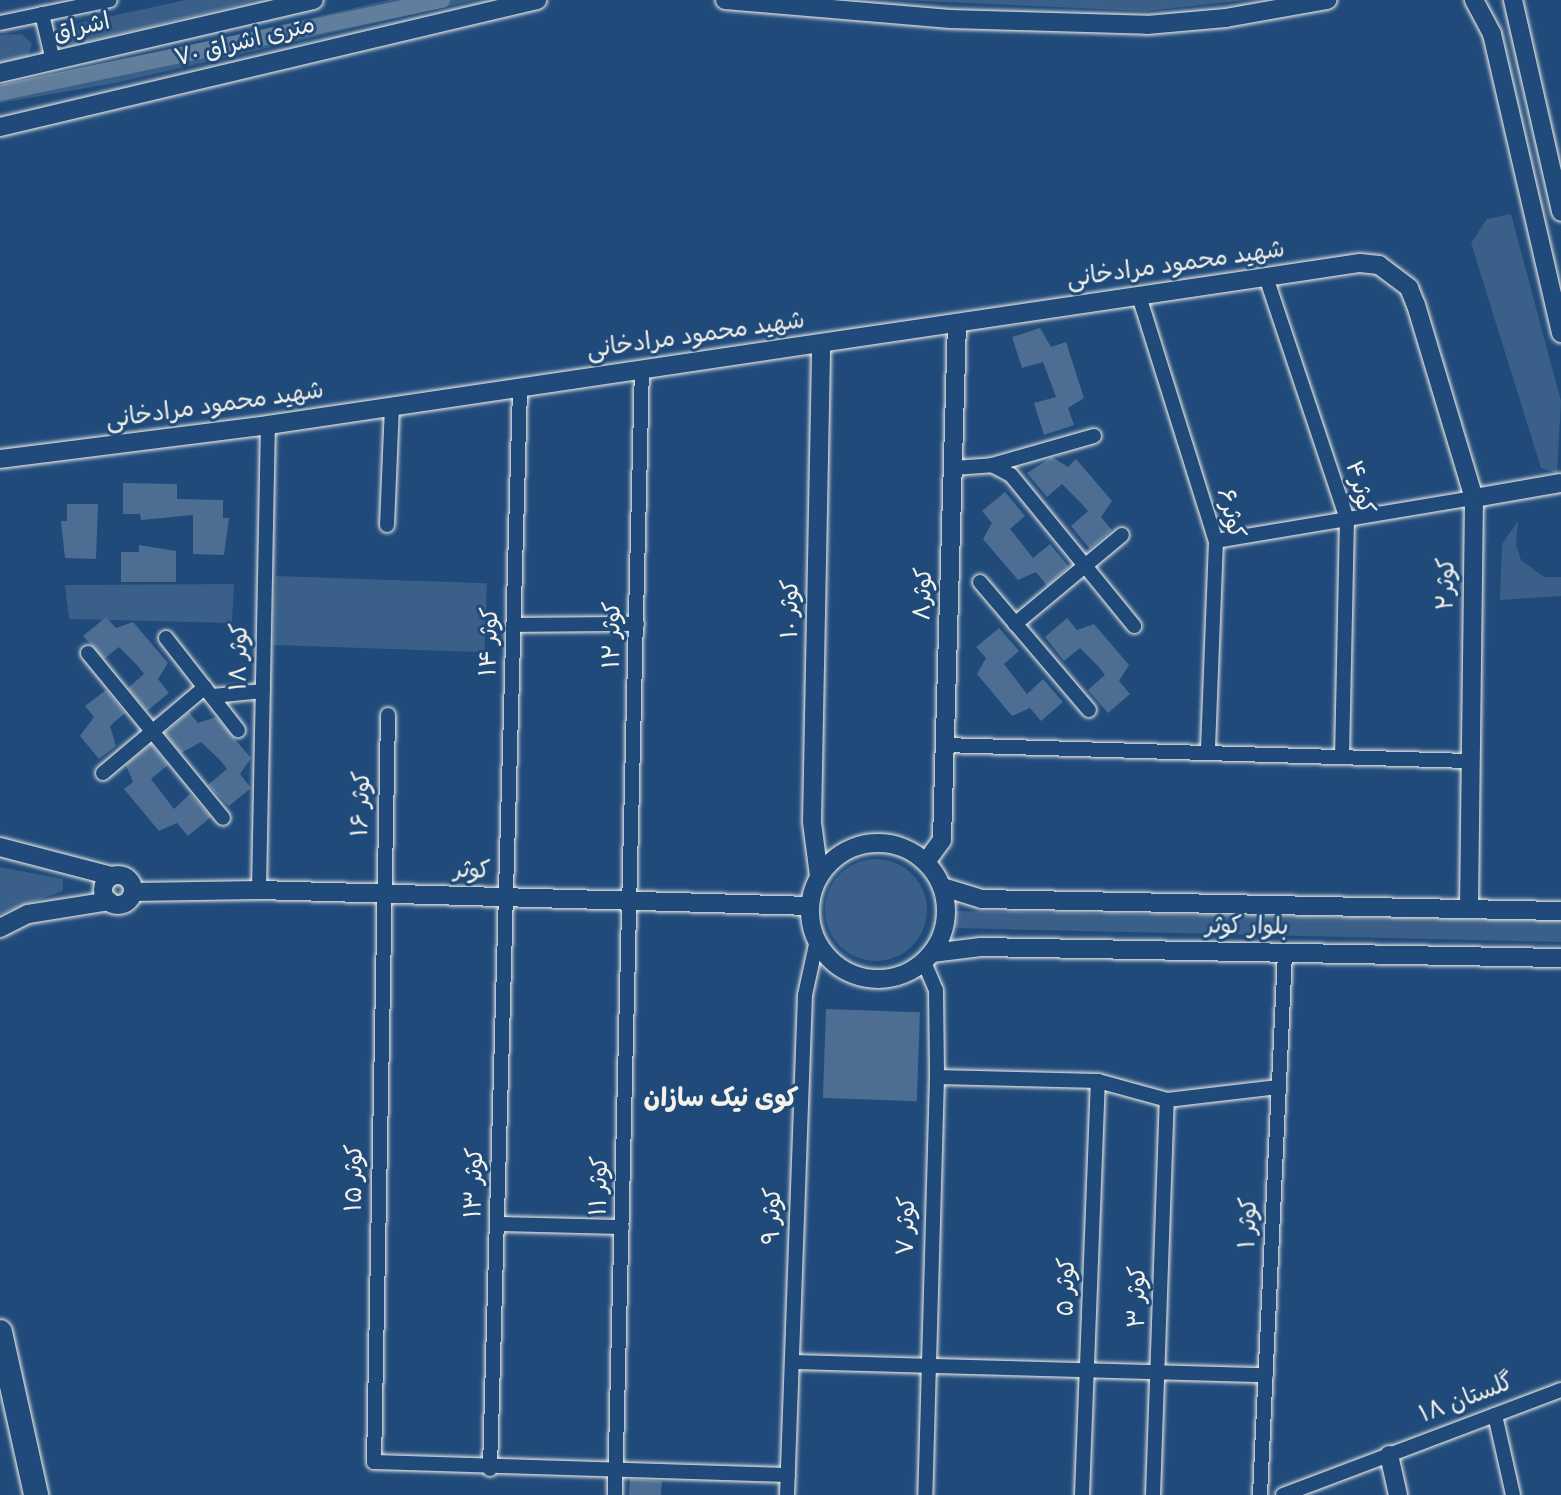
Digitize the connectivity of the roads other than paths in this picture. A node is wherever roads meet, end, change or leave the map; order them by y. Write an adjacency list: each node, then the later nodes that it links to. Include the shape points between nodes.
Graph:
1 (110, 0): 8 (street)
2 (314, 0): 10 (main road, اشراق)
3 (537, 0): 12 (main road, ۷۰ متری اشراق)
4 (725, 0): 5 (main road, via 950,19 1136,25 1226,18)
5 (1327, 0)
6 (1474, 0): 19 (main road, via 1492,34)
7 (1513, 0): 13 (main road)
8 (42, 14): 9 (street); 10 (street)
9 (0, 22)
10 (53, 61): 11 (main road, اشراق)
11 (0, 73)
12 (0, 127)
13 (1555, 163): 14 (main road)
14 (1561, 212)
15 (1396, 274): 16 (main road, شهید محمود مرادخانی, via 1360,263); 30 (main road, کوثر۲, via 1416,305)
16 (1266, 277): 17 (main road, شهید محمود مرادخانی); 31 (street, کوثر۴)
17 (1139, 296): 18 (main road, شهید محمود مرادخانی); 34 (street, کوثر۶)
18 (957, 323): 20 (main road, شهید محمود مرادخانی); 28 (main road, کوثر۸)
19 (1561, 333)
20 (821, 343): 21 (main road, شهید محمود مرادخانی); 58 (main road, کوثر ۱۰, via 812,822)
21 (642, 369): 22 (main road, شهید محمود مرادخانی); 37 (street, کوثر ۱۲)
22 (520, 387): 23 (main road, شهید محمود مرادخانی); 39 (street, کوثر ۱۴)
23 (392, 406): 24 (main road, شهید محمود مرادخانی); 32 (street)
24 (268, 425): 26 (main road, شهید محمود مرادخانی); 43 (street, کوثر ۱۸)
25 (1094, 436): 27 (street)
26 (0, 459)
27 (992, 465): 28 (street); 35 (street, via 1011,475)
28 (952, 468): 49 (main road, کوثر۸)
29 (1561, 483): 30 (main road)
30 (1474, 498): 31 (street); 52 (main road, کوثر۲)
31 (1347, 519): 34 (street); 51 (street, کوثر۴)
32 (387, 525)
33 (1122, 535): 35 (street)
34 (1216, 542): 50 (street, کوثر۶)
35 (1085, 566): 38 (street); 40 (street)
36 (980, 582): 38 (street)
37 (637, 624): 39 (street); 65 (street, کوثر ۱۲)
38 (1015, 624): 45 (street)
39 (514, 625): 63 (street, کوثر ۱۴)
40 (1134, 626)
41 (166, 638): 44 (street)
42 (88, 653): 48 (street)
43 (263, 691): 44 (street); 60 (street, کوثر ۱۸)
44 (209, 692): 47 (street); 48 (street)
45 (1089, 710)
46 (388, 715): 62 (street, کوثر ۱۶)
47 (238, 730)
48 (151, 732): 53 (street); 54 (street)
49 (945, 745): 50 (street); 56 (main road, کوثر۸, via 942,840)
50 (1208, 751): 51 (street)
51 (1342, 757): 52 (street)
52 (1469, 761): 67 (main road, کوثر۲)
53 (103, 773)
54 (223, 818)
55 (0, 848): 57 (main road)
56 (927, 862): 58 (main road, via 896,844 878,842 844,851); 59 (main road)
57 (111, 876): 61 (main road, via 129,880); 64 (main road, via 103,888)
58 (819, 876): 66 (main road)
59 (943, 887): 67 (main road, بلوار کوثر, via 982,900); 72 (main road, via 946,921)
60 (259, 890): 61 (main road, کوثر); 62 (main road, کوثر)
61 (133, 892): 64 (main road, via 126,902)
62 (382, 894): 63 (main road, کوثر); 89 (street, ۱۵ کوثر, via 374,1462)
63 (506, 897): 65 (main road, کوثر); 78 (street, کوثر ۱۳)
64 (109, 901): 69 (main road, via 28,914)
65 (631, 901): 66 (main road, کوثر); 79 (street, کوثر ۱۱)
66 (810, 906): 70 (main road)
67 (1469, 909): 68 (main road, بلوار کوثر)
68 (1561, 911)
69 (0, 928)
70 (817, 940): 72 (main road, via 827,955 857,975 892,978); 81 (street, کوثر ۹, via 804,995)
71 (1286, 953): 72 (main road, بلوار کوثر, via 981,947); 73 (main road, بلوار کوثر); 76 (street, کوثر ۱)
72 (928, 957): 74 (street, کوثر ۷, via 936,990)
73 (1561, 958)
74 (937, 1077): 75 (street); 82 (street, کوثر ۷)
75 (1098, 1082): 77 (street); 83 (street, کوثر ۵)
76 (1278, 1086): 77 (street); 85 (street, کوثر ۱)
77 (1167, 1100): 84 (street, کوثر ۳)
78 (497, 1224): 79 (street); 89 (street, کوثر ۱۳)
79 (622, 1227): 90 (street, کوثر ۱۱)
80 (0, 1332): 92 (highway)
81 (792, 1362): 82 (street); 91 (street, کوثر ۹)
82 (925, 1366): 83 (street); 95 (street, کوثر ۷)
83 (1088, 1370): 84 (street); 96 (street, کوثر ۵)
84 (1160, 1372): 85 (street); 97 (street, کوثر ۳)
85 (1266, 1375): 98 (street, کوثر ۱)
86 (1561, 1390): 87 (street, گلستان ۱۸)
87 (1495, 1415): 88 (street, گلستان ۱۸); 101 (street)
88 (1389, 1455): 99 (street, گلستان ۱۸); 100 (main road)
89 (490, 1470): 90 (street)
90 (616, 1472): 91 (street); 93 (street, کوثر ۱۱)
91 (788, 1474): 94 (street, کوثر ۹)
92 (36, 1495)
93 (615, 1495)
94 (788, 1495)
95 (925, 1495)
96 (1082, 1495)
97 (1153, 1495)
98 (1260, 1495)
99 (1283, 1495)
100 (1398, 1495)
101 (1513, 1495)

